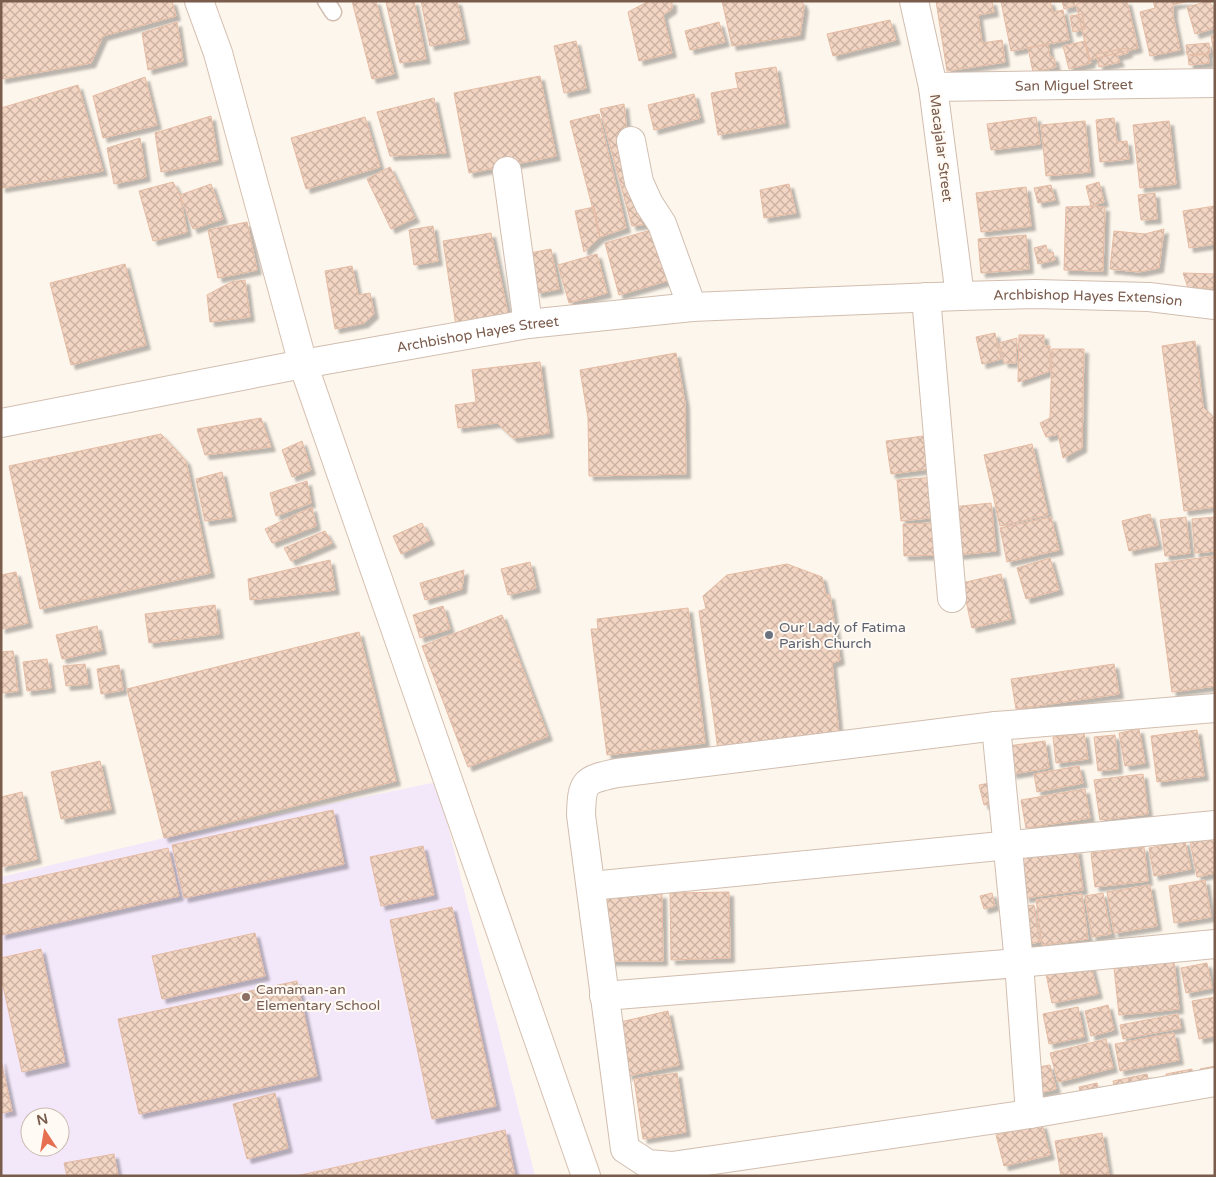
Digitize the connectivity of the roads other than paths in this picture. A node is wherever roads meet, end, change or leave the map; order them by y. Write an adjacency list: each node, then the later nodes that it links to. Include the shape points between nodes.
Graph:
1 (199, 1): 12 (street, via 218,53)
2 (914, 1): 4 (street, Macajalar Street)
3 (1215, 83): 4 (street, San Miguel Street)
4 (933, 87): 7 (street, Macajalar Street)
5 (631, 141): 10 (street, via 639,182 662,224)
6 (507, 171): 11 (street)
7 (960, 296): 8 (street, Archbishop Hayes Street); 9 (street, Archbishop Hayes Extension, via 1149,297)
8 (926, 297): 10 (street, Archbishop Hayes Street); 14 (street)
9 (1215, 305)
10 (692, 308): 11 (street, Archbishop Hayes Street)
11 (528, 324): 12 (street, Archbishop Hayes Street)
12 (302, 364): 13 (street, Archbishop Hayes Street); 25 (street)
13 (1, 423)
14 (952, 598)
15 (1215, 708): 16 (street)
16 (996, 726): 18 (street); 19 (street, via 617,772 592,778 582,791)
17 (1215, 825): 18 (street)
18 (1006, 844): 19 (street); 21 (street)
19 (591, 886): 22 (street)
20 (1215, 944): 21 (street)
21 (1019, 963): 22 (street); 24 (street)
22 (604, 996): 24 (street, via 625,1149 648,1164 672,1166)
23 (1215, 1082): 24 (street)
24 (1030, 1114)
25 (586, 1176)

